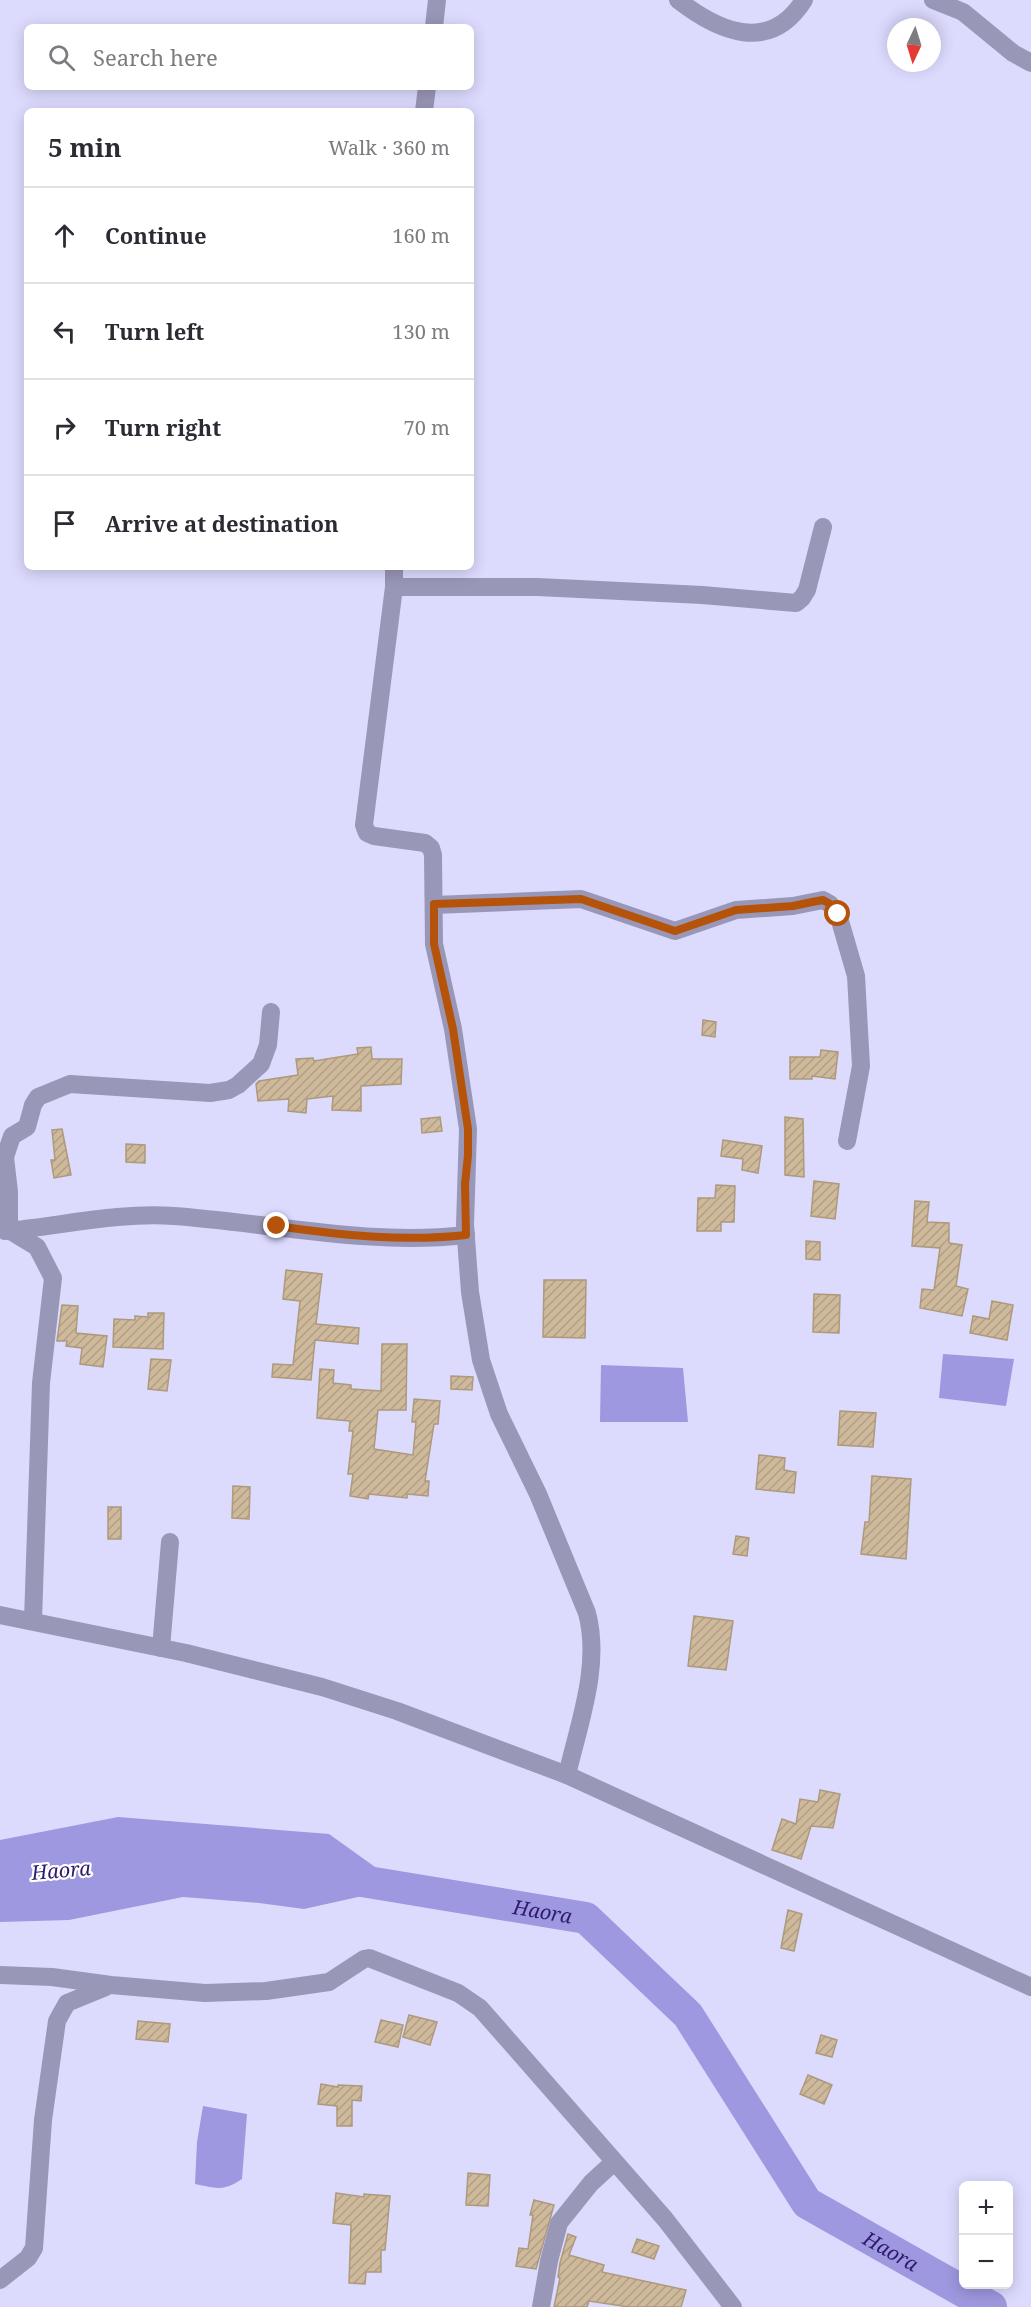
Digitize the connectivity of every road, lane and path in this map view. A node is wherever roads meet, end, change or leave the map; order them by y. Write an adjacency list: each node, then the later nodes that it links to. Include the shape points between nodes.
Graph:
1 (437, 0): 5 (street)
2 (678, 0): 3 (street, via 710,22 758,34 790,20)
3 (804, 0)
4 (933, 0): 6 (street, via 963,12)
5 (434, 24)
6 (1031, 63)
7 (427, 90): 8 (street)
8 (424, 108)
9 (823, 528): 11 (street, via 807,590 796,603 538,587)
10 (394, 570): 11 (street)
11 (394, 587): 12 (street, via 364,825 367,833 374,836 425,843 431,848)
12 (434, 904): 14 (street, via 581,899 675,931 736,910 823,900 830,904 838,914 856,976 861,1055); 16 (street, via 434,944 453,1029 468,1129)
13 (271, 1012): 15 (street, via 268,1045 261,1064 230,1090 210,1093 70,1084 38,1097 27,1127 12,1136 5,1157 9,1192)
14 (848, 1141)
15 (5, 1231): 16 (street, via 128,1216 171,1216 367,1237); 19 (street, via 37,1247 53,1278 41,1383)
16 (466, 1235): 21 (street, via 481,1360 593,1634 590,1672)
17 (170, 1542): 20 (street)
18 (0, 1615): 19 (street)
19 (33, 1620): 20 (street)
20 (162, 1648): 21 (street, via 322,1687)
21 (567, 1776): 24 (street)
22 (0, 1976): 23 (street, via 52,1977)
23 (111, 1985): 25 (street, via 205,1993 266,1991 329,1982 364,1959 375,1959 458,1993 480,2008); 26 (street, via 72,2001 59,2015 43,2120 34,2247 28,2258)
24 (1031, 1987)
25 (614, 2162): 27 (street, via 591,2183 559,2223); 28 (street)
26 (0, 2280)
27 (541, 2307)
28 (734, 2307)

